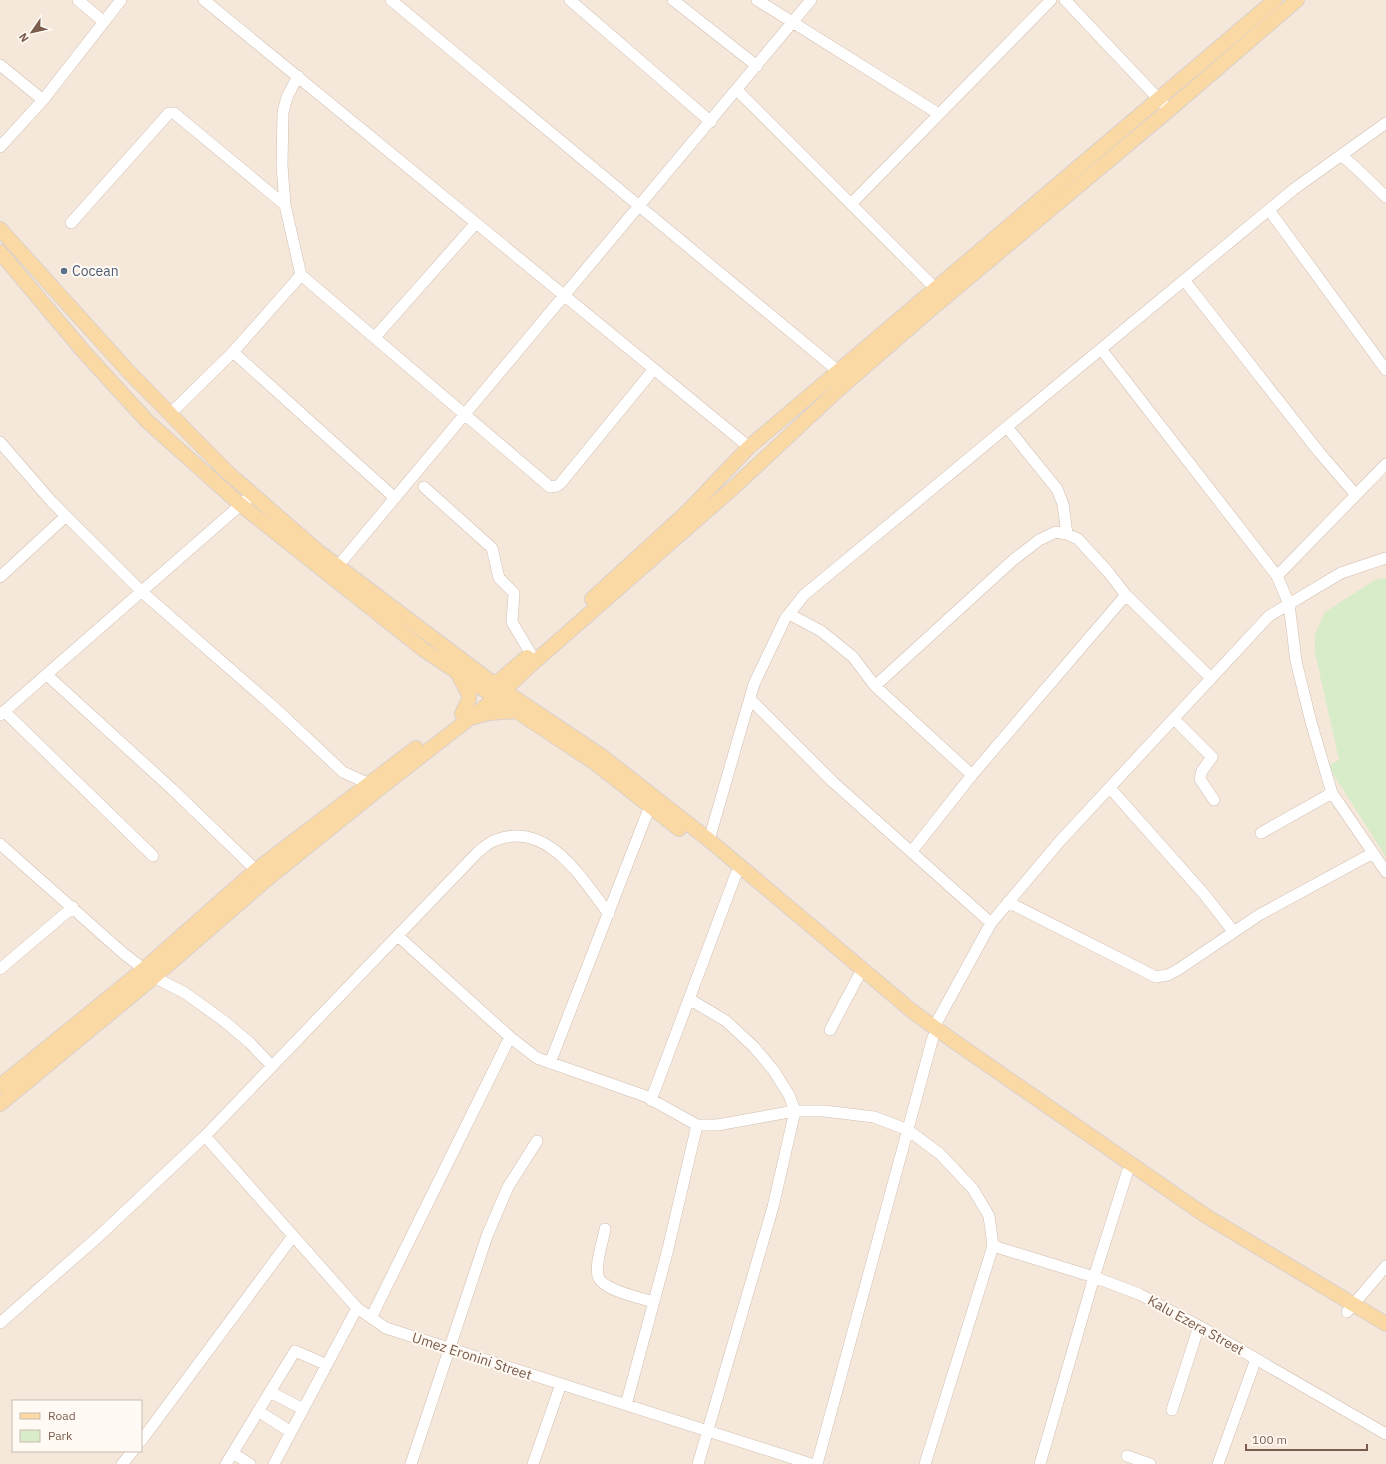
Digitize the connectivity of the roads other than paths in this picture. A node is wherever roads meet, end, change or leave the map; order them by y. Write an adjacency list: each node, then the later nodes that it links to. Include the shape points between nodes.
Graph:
1 (78, 0): 13 (street)
2 (121, 0): 13 (street)
3 (204, 0): 17 (street)
4 (391, 0): 30 (street)
5 (570, 0): 23 (street)
6 (673, 0): 16 (street)
7 (757, 0): 14 (street)
8 (811, 0): 14 (street)
9 (1051, 0): 22 (street)
10 (1065, 0): 19 (street)
11 (1276, 0): 19 (main road)
12 (1297, 0): 21 (main road)
13 (104, 22): 20 (street)
14 (793, 22): 16 (street); 22 (street)
15 (0, 65): 20 (street)
16 (757, 66): 18 (street)
17 (298, 76): 29 (street, via 287,97 283,112 282,165); 33 (street)
18 (737, 90): 23 (street); 28 (street)
19 (1160, 99): 21 (street); 40 (main road)
20 (42, 100): 25 (street)
21 (1169, 110): 45 (main road, via 930,310)
22 (939, 114): 28 (street)
23 (711, 122): 30 (street)
24 (1386, 123): 26 (street)
25 (0, 147)
26 (1341, 155): 27 (street); 31 (street)
27 (1386, 197)
28 (851, 204): 40 (street)
29 (285, 205): 32 (street, via 174,113 169,113); 38 (street)
30 (639, 208): 41 (street); 48 (street)
31 (1269, 210): 39 (street); 47 (street)
32 (71, 223)
33 (476, 223): 41 (street); 42 (street)
34 (0, 229): 36 (main road)
35 (0, 252): 37 (main road)
36 (26, 258): 37 (main road); 49 (main road)
37 (14, 269): 59 (main road, via 147,421)
38 (301, 275): 42 (street); 44 (street)
39 (1184, 280): 43 (street); 57 (street, via 1319,452)
40 (936, 289): 45 (main road)
41 (564, 296): 46 (street); 50 (street)
42 (375, 337): 50 (street)
43 (1101, 349): 51 (street); 64 (street)
44 (233, 352): 49 (street); 58 (street)
45 (866, 357): 48 (main road); 75 (main road, via 734,487 532,664)
46 (654, 369): 50 (street, via 556,486 550,487); 53 (street)
47 (1386, 370)
48 (838, 371): 53 (main road)
49 (170, 414): 56 (main road, via 227,472)
50 (464, 415): 58 (street)
51 (1007, 427): 61 (street, via 1057,489 1063,504); 69 (street, via 804,595)
52 (0, 442): 60 (street)
53 (749, 447): 70 (main road, via 664,534)
54 (1386, 464): 57 (street)
55 (424, 487): 70 (street, via 492,548 499,578 514,593 512,622)
56 (253, 494): 59 (street); 63 (main road)
57 (1356, 495): 64 (street)
58 (395, 498): 63 (street)
59 (241, 505): 66 (street); 71 (main road, via 424,650)
60 (66, 516): 65 (street); 66 (street)
61 (1067, 534): 67 (street, via 1078,539); 74 (street, via 1056,532 1039,540 1012,561)
62 (1386, 558): 68 (street, via 1341,573)
63 (338, 566): 75 (main road)
64 (1277, 576): 68 (street)
65 (0, 577)
66 (142, 592): 72 (street); 82 (street, via 276,709 343,772)
67 (1126, 594): 73 (street); 81 (street)
68 (1289, 604): 73 (street, via 1269,616); 84 (street, via 1296,662)
69 (789, 614): 74 (street, via 821,631 853,657); 76 (street, via 754,684)
70 (531, 654): 75 (main road)
71 (457, 672): 75 (main road); 79 (main road, via 469,699)
72 (47, 675): 78 (street); 95 (street, via 172,789)
73 (1211, 678): 80 (street)
74 (875, 686): 81 (street)
75 (496, 691): 77 (main road); 79 (main road); 88 (main road, via 603,757)
76 (750, 699): 88 (street); 90 (street, via 833,782)
77 (517, 711): 79 (main road); 86 (main road, via 595,762)
78 (2, 713): 92 (street)
79 (464, 717): 82 (main road); 95 (main road)
80 (1174, 719): 83 (street); 85 (street, via 1212,757 1202,771 1200,779)
81 (972, 774): 90 (street)
82 (367, 783): 95 (main road)
83 (1110, 788): 96 (street); 100 (street, via 1204,894)
84 (1332, 793): 87 (street); 91 (street)
85 (1214, 800)
86 (650, 806): 94 (main road); 98 (street)
87 (1261, 833)
88 (709, 840): 107 (main road)
89 (0, 844): 97 (street)
90 (912, 852): 99 (street)
91 (1373, 853): 93 (street); 100 (street, via 1259,915)
92 (153, 856)
93 (1386, 872)
94 (736, 874): 104 (main road); 105 (street)
95 (261, 875): 103 (main road)
96 (1008, 902): 99 (street); 100 (street, via 1156,977 1168,975)
97 (73, 907): 102 (street); 103 (street)
98 (609, 914): 101 (street, via 553,847 535,838 510,836 494,840 478,852); 109 (street)
99 (991, 923): 107 (street)
100 (1233, 932)
101 (398, 936): 108 (street); 110 (street)
102 (0, 969)
103 (149, 973): 110 (street, via 185,993 224,1021); 111 (main road); 113 (main road)
104 (858, 977): 106 (street); 107 (main road)
105 (689, 999): 112 (street); 114 (street, via 726,1021 754,1047 774,1071 789,1095)
106 (830, 1030)
107 (934, 1032): 116 (street); 119 (main road); 127 (main road, via 1195,1209)
108 (510, 1036): 109 (street, via 537,1058); 128 (street)
109 (550, 1063): 112 (street)
110 (271, 1065): 117 (street)
111 (0, 1086)
112 (651, 1100): 115 (street)
113 (0, 1104)
114 (795, 1111): 115 (street, via 717,1125); 116 (street, via 874,1116); 142 (street, via 773,1207)
115 (697, 1125): 125 (street)
116 (908, 1130): 122 (street, via 940,1154 973,1189 989,1216); 157 (street)
117 (205, 1136): 121 (street, Umez Eronini Street); 129 (street, via 98,1237)
118 (537, 1141): 133 (street, via 508,1187 487,1236)
119 (1127, 1173): 124 (street); 127 (main road, via 1242,1250)
120 (605, 1229): 125 (street, via 598,1264 598,1276 602,1283)
121 (293, 1236): 126 (street, Umez Eronini Street); 145 (street)
122 (993, 1246): 124 (street, Kalu Ezera Street); 158 (street)
123 (1386, 1266): 127 (street)
124 (1094, 1277): 131 (street, Kalu Ezera Street, via 1139,1294); 159 (street)
125 (654, 1302): 138 (street)
126 (357, 1308): 128 (street, Umez Eronini Street); 135 (street)
127 (1350, 1309): 130 (main road); 132 (main road)
128 (372, 1318): 133 (street, Umez Eronini Street, via 386,1328)
129 (0, 1323)
130 (1386, 1324)
131 (1199, 1326): 134 (street, Kalu Ezera Street); 140 (street)
132 (1386, 1333)
133 (451, 1349): 136 (street, Umez Eronini Street); 153 (street)
134 (1256, 1359): 144 (street, Kalu Ezera Street); 161 (street)
135 (327, 1365): 137 (street, via 294,1351); 139 (street)
136 (561, 1384): 138 (street, Umez Eronini Street); 154 (street)
137 (270, 1392): 139 (street); 141 (street)
138 (626, 1405): 142 (street, Umez Eronini Street)
139 (303, 1409): 143 (street)
140 (1172, 1410)
141 (258, 1411): 143 (street); 147 (street)
142 (707, 1431): 155 (street); 156 (street, Umez Eronini Street)
143 (291, 1432): 152 (street)
144 (1386, 1434)
145 (142, 1440)
146 (132, 1452): 149 (street)
147 (233, 1453): 150 (street); 151 (street)
148 (1127, 1456): 160 (street)
149 (122, 1464)
150 (226, 1464)
151 (250, 1464)
152 (274, 1464)
153 (411, 1464)
154 (533, 1464)
155 (698, 1464)
156 (811, 1464)
157 (817, 1464)
158 (925, 1464)
159 (1040, 1464)
160 (1150, 1464)
161 (1218, 1464)

